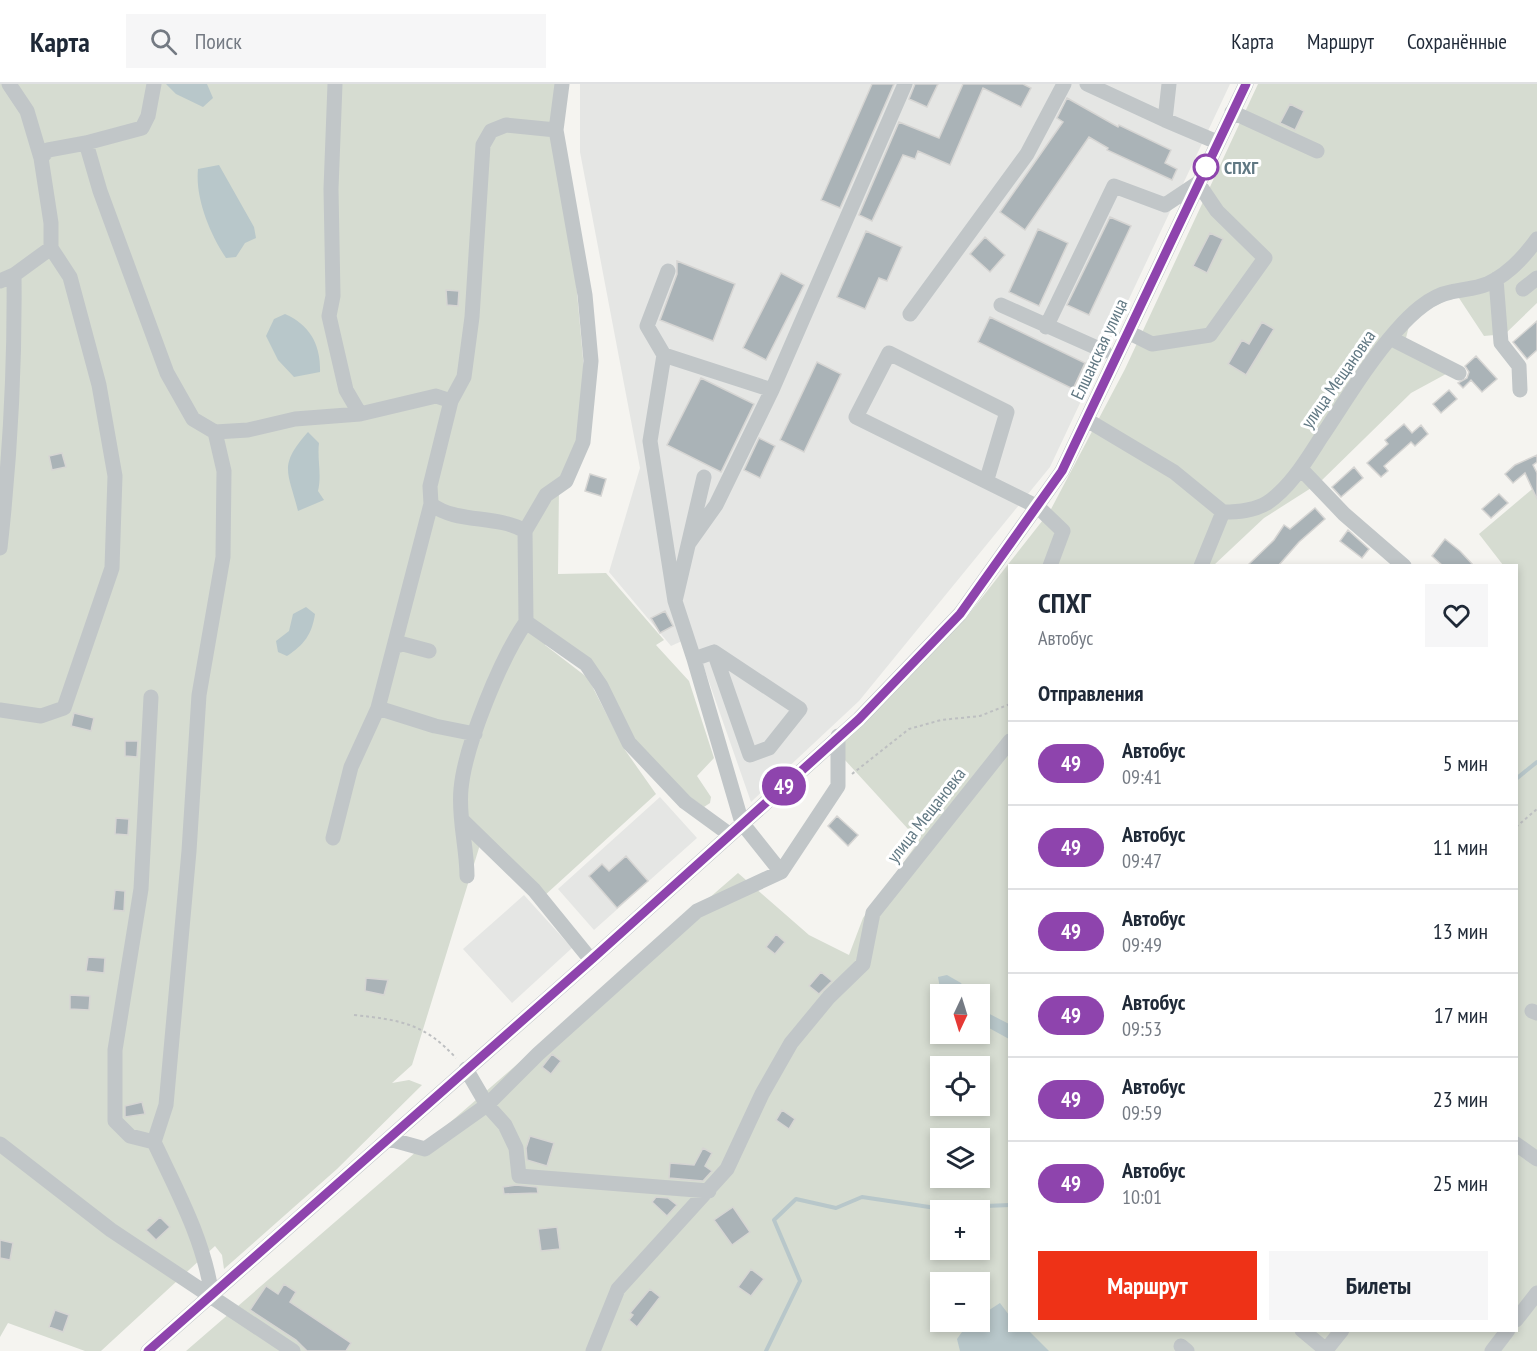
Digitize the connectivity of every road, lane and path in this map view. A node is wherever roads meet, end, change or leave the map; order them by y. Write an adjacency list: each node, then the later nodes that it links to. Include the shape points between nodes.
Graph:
1 (9, 84): 16 (street, via 27,111)
2 (154, 84): 14 (street, via 142,128)
3 (335, 84): 36 (street, via 331,189 333,296 329,315 346,390)
4 (562, 84): 12 (street)
5 (905, 84): 33 (street)
6 (1064, 84): 26 (street, via 1027,153)
7 (1087, 84): 11 (street)
8 (1169, 84): 11 (street)
9 (1246, 84): 10 (street, Елшанская улица)
10 (1232, 112): 13 (street, Елшанская улица); 15 (street)
11 (1165, 120): 13 (street)
12 (556, 130): 35 (street, via 506,125 490,131 483,144 472,317 464,377); 45 (street, via 585,295 591,361 583,442 566,481 546,495)
13 (1217, 142): 17 (street, Елшанская улица)
14 (87, 144): 16 (street, via 48,150); 38 (street, via 100,191 166,373 193,419)
15 (1317, 151)
16 (41, 158): 19 (street)
17 (1198, 183): 27 (street, via 1165,205 1114,186); 28 (street, Елшанская улица); 28 (street, via 1217,211 1265,258 1210,335 1152,344)
18 (1537, 239): 23 (street, улица Мещановка, via 1524,256)
19 (51, 248): 21 (street); 60 (street, via 70,278 99,385 115,477 112,568 64,708 40,716)
20 (668, 271): 31 (street, via 647,326)
21 (7, 278): 47 (street, via 15,344)
22 (1537, 278): 24 (street)
23 (1496, 279): 29 (street, улица Мещановка, via 1434,298 1413,313); 34 (street, via 1501,343 1519,366)
24 (1523, 289)
25 (1001, 305): 27 (street)
26 (910, 314)
27 (1046, 327): 30 (street)
28 (1130, 333): 37 (street, Елшанская улица)
29 (1390, 338): 32 (street); 39 (street, улица Мещановка)
30 (1104, 351)
31 (663, 355): 33 (street); 51 (street, via 650,441)
32 (1459, 373)
33 (772, 390): 46 (street, via 716,505)
34 (1520, 390)
35 (451, 401): 36 (street, via 436,396); 42 (street, via 430,486)
36 (360, 414): 38 (street, via 295,418 248,430)
37 (1087, 420): 43 (street, Елшанская улица, via 1062,471); 44 (street, via 1174,472)
38 (215, 432): 78 (street, via 224,471 223,557 199,695 166,1105)
39 (1300, 469): 44 (street, улица Мещановка, via 1267,503 1244,512); 50 (street)
40 (704, 477): 46 (street)
41 (987, 479): 41 (street, via 856,417 889,353 1007,412); 43 (street)
42 (431, 504): 45 (street, via 440,512 510,522); 53 (street)
43 (1038, 507): 48 (street, via 1063,531); 62 (street, Елшанская улица, via 960,614)
44 (1223, 512): 49 (street)
45 (525, 531): 52 (street)
46 (689, 543): 51 (street)
47 (0, 548)
48 (1051, 564)
49 (1202, 564)
50 (1402, 564)
51 (675, 601): 56 (street)
52 (526, 622): 61 (street, via 511,642); 69 (street, via 586,664 629,743 685,802)
53 (396, 646): 54 (street, via 403,644); 59 (street)
54 (429, 651)
55 (714, 652): 55 (street, via 800,709 769,748 750,755); 56 (street)
56 (694, 659): 67 (street)
57 (151, 697): 78 (street, via 141,889 115,1050 115,1121 130,1136)
58 (1008, 705): 64 (path, via 980,716 940,720 909,729)
59 (378, 708): 61 (street); 70 (street, via 351,767)
60 (0, 710)
61 (475, 734): 66 (street, via 460,791)
62 (838, 736): 64 (street); 67 (street, Елшанская улица)
63 (1008, 744): 82 (street, улица Мещановка, via 873,914 863,964 791,1043 727,1169)
64 (838, 786): 71 (street)
65 (1537, 809): 68 (path)
66 (462, 820): 72 (street); 73 (street, via 534,890)
67 (742, 823): 69 (street, Елшанская улица); 71 (street)
68 (1518, 825)
69 (729, 834): 73 (street, Елшанская улица)
70 (333, 838)
71 (781, 872): 76 (street, via 697,911 538,1054)
72 (467, 876)
73 (591, 960): 75 (street, Елшанская улица)
74 (354, 1015): 75 (path, via 398,1019 437,1038)
75 (466, 1069): 76 (street); 77 (street, Елшанская улица)
76 (488, 1105): 77 (street, via 425,1149); 82 (street, via 505,1125 516,1148 519,1176)
77 (389, 1139): 84 (street, Елшанская улица)
78 (154, 1142): 84 (street, via 197,1234)
79 (0, 1144): 84 (street, via 111,1230)
80 (1518, 1145): 81 (street)
81 (1537, 1159)
82 (709, 1191): 91 (street, via 618,1289)
83 (1537, 1293): 85 (street)
84 (212, 1296): 89 (street, Елшанская улица); 90 (street)
85 (1518, 1317)
86 (1304, 1332): 87 (street, via 1326,1350)
87 (1340, 1332)
88 (1506, 1332): 92 (street)
89 (148, 1351)
90 (293, 1351)
91 (593, 1351)
92 (1492, 1351)

